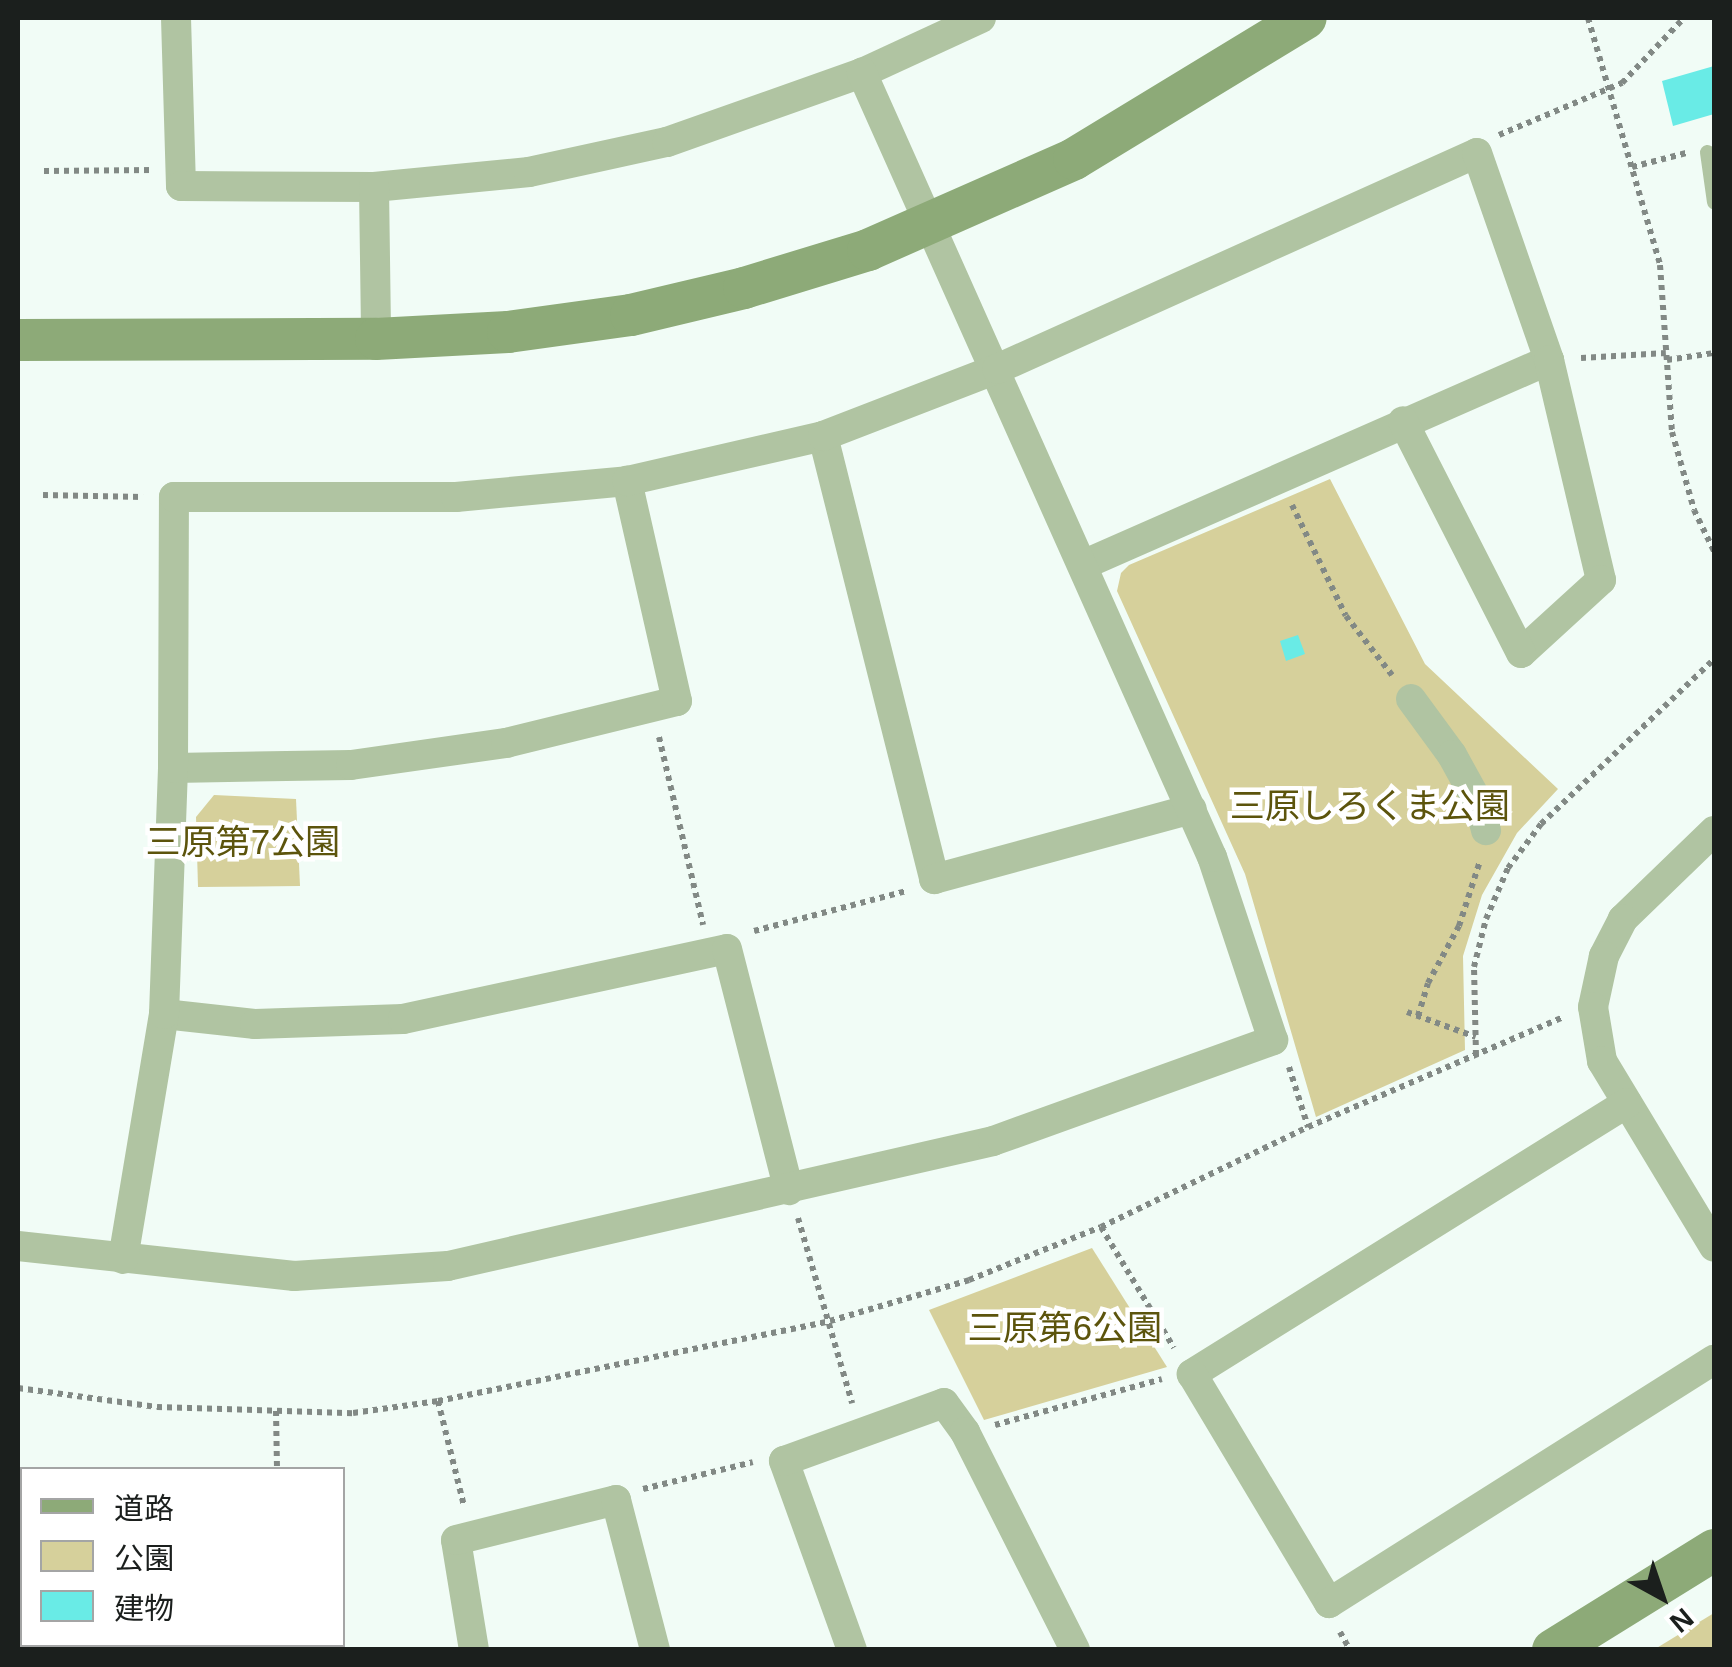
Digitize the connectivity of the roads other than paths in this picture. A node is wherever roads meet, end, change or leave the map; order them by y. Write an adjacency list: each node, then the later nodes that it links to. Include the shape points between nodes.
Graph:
1 (176, 18): 6 (street, via 181,186)
2 (981, 18): 4 (street)
3 (1306, 18): 8 (street, via 1074,159)
4 (862, 73): 6 (street, via 667,142 529,172); 8 (street)
5 (1708, 152): 7 (lane)
6 (374, 187): 9 (street)
7 (1714, 202)
8 (931, 223): 9 (street, via 744,288 630,315 508,332); 12 (street)
9 (376, 339): 10 (street)
10 (18, 340)
11 (1550, 360): 12 (street, via 1477,153); 13 (street); 13 (street, via 1602,580 1520,653)
12 (997, 368): 14 (street); 16 (street)
13 (1403, 422): 16 (street, via 1285,489)
14 (823, 436): 15 (street); 19 (street, via 934,879)
15 (627, 481): 18 (street, via 456,497 174,497); 18 (street, via 676,701 506,742 351,766)
16 (1085, 564): 19 (street)
17 (1410, 700): 20 (street, via 1452,755)
18 (173, 768): 22 (street)
19 (1192, 809): 24 (street, via 1272,1040 993,1141)
20 (1486, 830)
21 (1714, 831): 23 (street, via 1623,919 1604,956 1594,1007 1602,1061)
22 (164, 1014): 24 (street, via 255,1024 403,1019 718,950); 27 (street)
23 (1627, 1103): 26 (street); 28 (street, via 1192,1374 1329,1602)
24 (789, 1190): 27 (street, via 448,1266 294,1276)
25 (18, 1246): 27 (street)
26 (1714, 1247)
27 (123, 1259)
28 (1714, 1360)
29 (1714, 1550): 34 (street)
30 (474, 1650): 31 (street, via 456,1540 616,1500)
31 (654, 1650)
32 (852, 1650): 33 (street, via 784,1461 944,1403)
33 (1075, 1650)
34 (1553, 1650)

